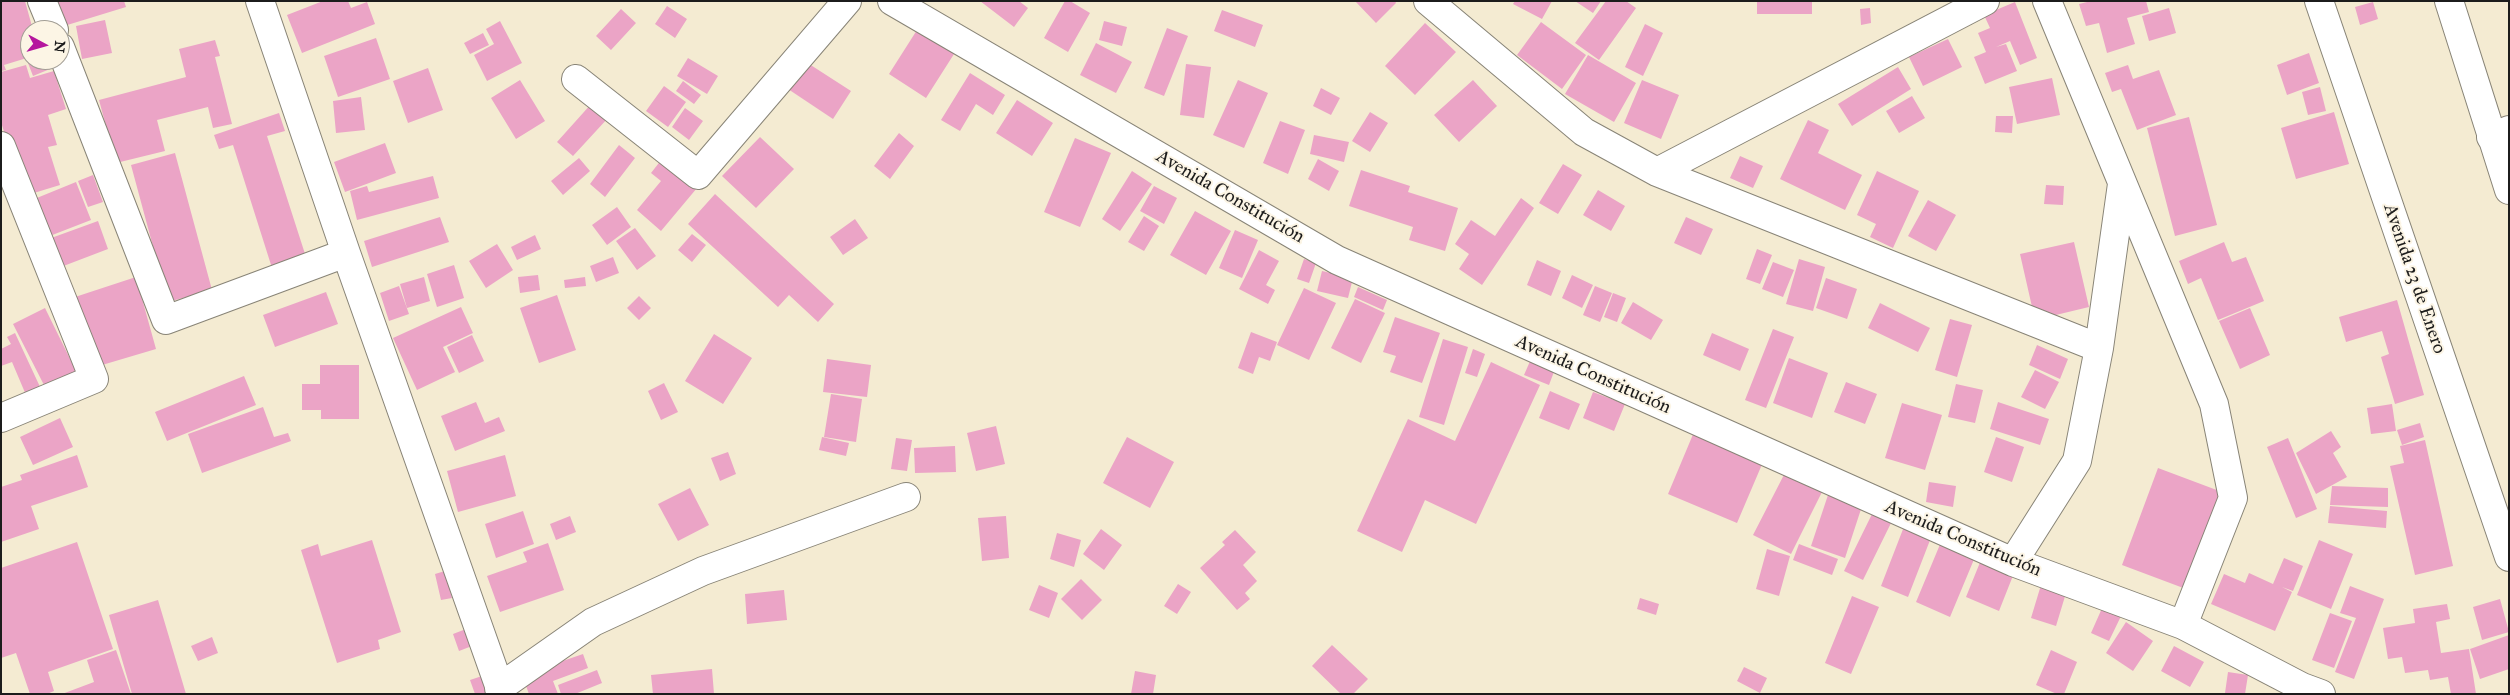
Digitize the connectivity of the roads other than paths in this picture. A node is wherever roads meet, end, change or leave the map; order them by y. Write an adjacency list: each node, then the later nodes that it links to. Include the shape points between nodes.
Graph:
1 (42, 1): 10 (street)
2 (260, 1): 18 (street)
3 (847, 1): 12 (street, via 698,174)
4 (892, 1): 23 (street, Avenida Constitución, via 1337,260)
5 (1428, 1): 15 (street, via 1584,132)
6 (1985, 1): 15 (street)
7 (2047, 1): 16 (street)
8 (2319, 1): 22 (street, Avenida 23 de Enero)
9 (2449, 1): 13 (street)
10 (50, 20)
11 (69, 70): 18 (street, via 166,320)
12 (576, 79)
13 (2500, 133): 17 (street)
14 (1, 146): 20 (street, via 94,379)
15 (1657, 172): 19 (street)
16 (2122, 182): 19 (street); 24 (street, via 2214,404 2233,498)
17 (2509, 190)
18 (346, 253): 25 (street)
19 (2099, 348): 23 (street, via 2077,461)
20 (1, 418)
21 (906, 498): 25 (street, via 703,571 593,622)
22 (2509, 557)
23 (2013, 562): 24 (street, Avenida Constitución)
24 (2183, 625): 26 (street, Avenida Constitución)
25 (500, 691)
26 (2307, 691)

